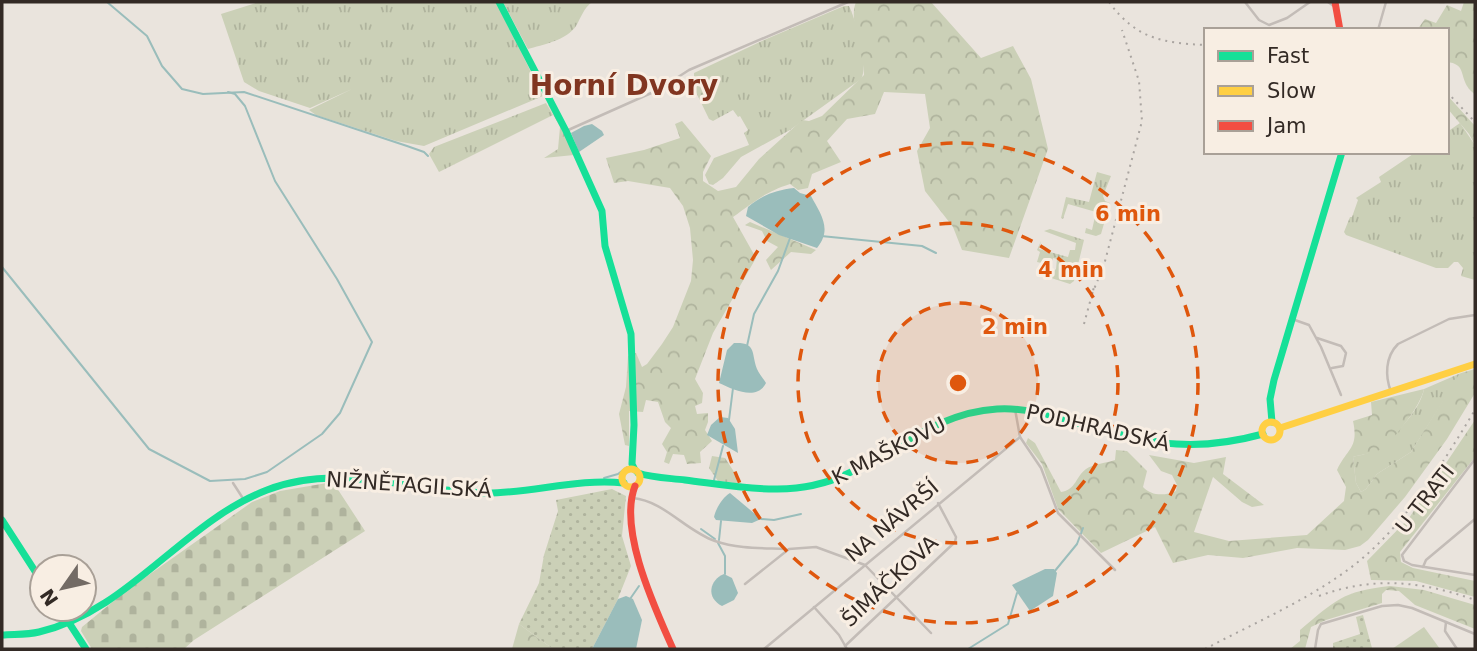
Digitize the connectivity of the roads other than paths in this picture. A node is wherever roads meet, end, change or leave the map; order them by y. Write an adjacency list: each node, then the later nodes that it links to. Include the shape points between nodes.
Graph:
1 (499, 2): 9 (main road)
2 (848, 2): 9 (street, via 689,70 658,90)
3 (1245, 2): 4 (street, via 1269,25)
4 (1310, 2)
5 (1386, 2): 8 (street)
6 (1333, 3): 7 (main road)
7 (1339, 28)
8 (1379, 28)
9 (566, 131): 24 (main road, via 602,211 605,246 632,334)
10 (1341, 154): 12 (main road)
11 (1475, 315): 16 (street, via 1449,318 1398,344 1386,372)
12 (1292, 319): 13 (street, via 1309,325); 19 (main road, via 1272,386)
13 (1317, 338): 15 (street); 15 (street, via 1341,346 1346,353 1343,366)
14 (1475, 364): 16 (main road)
15 (1330, 367): 17 (street)
16 (1391, 392): 20 (main road)
17 (1341, 395)
18 (1015, 409): 21 (main road, PODHRADSKÁ, via 1171,447 1212,447); 22 (street); 24 (main road, K MAŠKOVU, via 982,410 950,419 845,476 806,489 762,492)
19 (1272, 422): 20 (main road); 21 (main road, via 1265,425)
20 (1280, 428): 21 (main road, via 1273,440)
21 (1263, 434)
22 (1020, 437): 28 (street, NA NÁVRŠÍ); 35 (street, via 1041,468 1058,513)
23 (1475, 459): 34 (street, U TRATI, via 1403,552 1408,563)
24 (631, 476): 26 (main road); 27 (main road, NIŽNĚTAGILSKÁ, via 487,492 322,477 279,485)
25 (233, 484): 27 (street)
26 (631, 498): 31 (street, via 663,510 714,541 742,548); 49 (main road, via 638,566)
27 (244, 500): 39 (main road, NIŽNĚTAGILSKÁ)
28 (938, 503): 33 (street, NA NÁVRŠÍ); 38 (street, ŠIMÁČKOVA, via 957,539)
29 (1475, 519): 34 (street)
30 (2, 520): 32 (main road)
31 (789, 549): 33 (street, via 816,547); 37 (street)
32 (28, 560)
33 (864, 565): 38 (street); 40 (street, NA NÁVRŠÍ)
34 (1423, 566): 36 (street)
35 (1115, 570)
36 (1475, 575)
37 (745, 584)
38 (896, 597): 44 (street); 47 (street, ŠIMÁČKOVA)
39 (98, 605)
40 (814, 607): 47 (street); 50 (street, NA NÁVRŠÍ)
41 (1446, 622): 45 (street); 51 (street, via 1409,607 1384,605 1321,624); 52 (street, via 1445,631)
42 (65, 623): 46 (main road, NIŽNĚTAGILSKÁ, via 37,634)
43 (69, 623): 48 (main road)
44 (932, 633)
45 (1475, 634)
46 (2, 635)
47 (846, 647)
48 (86, 649)
49 (673, 649)
50 (764, 649)
51 (1315, 649)
52 (1457, 649)

